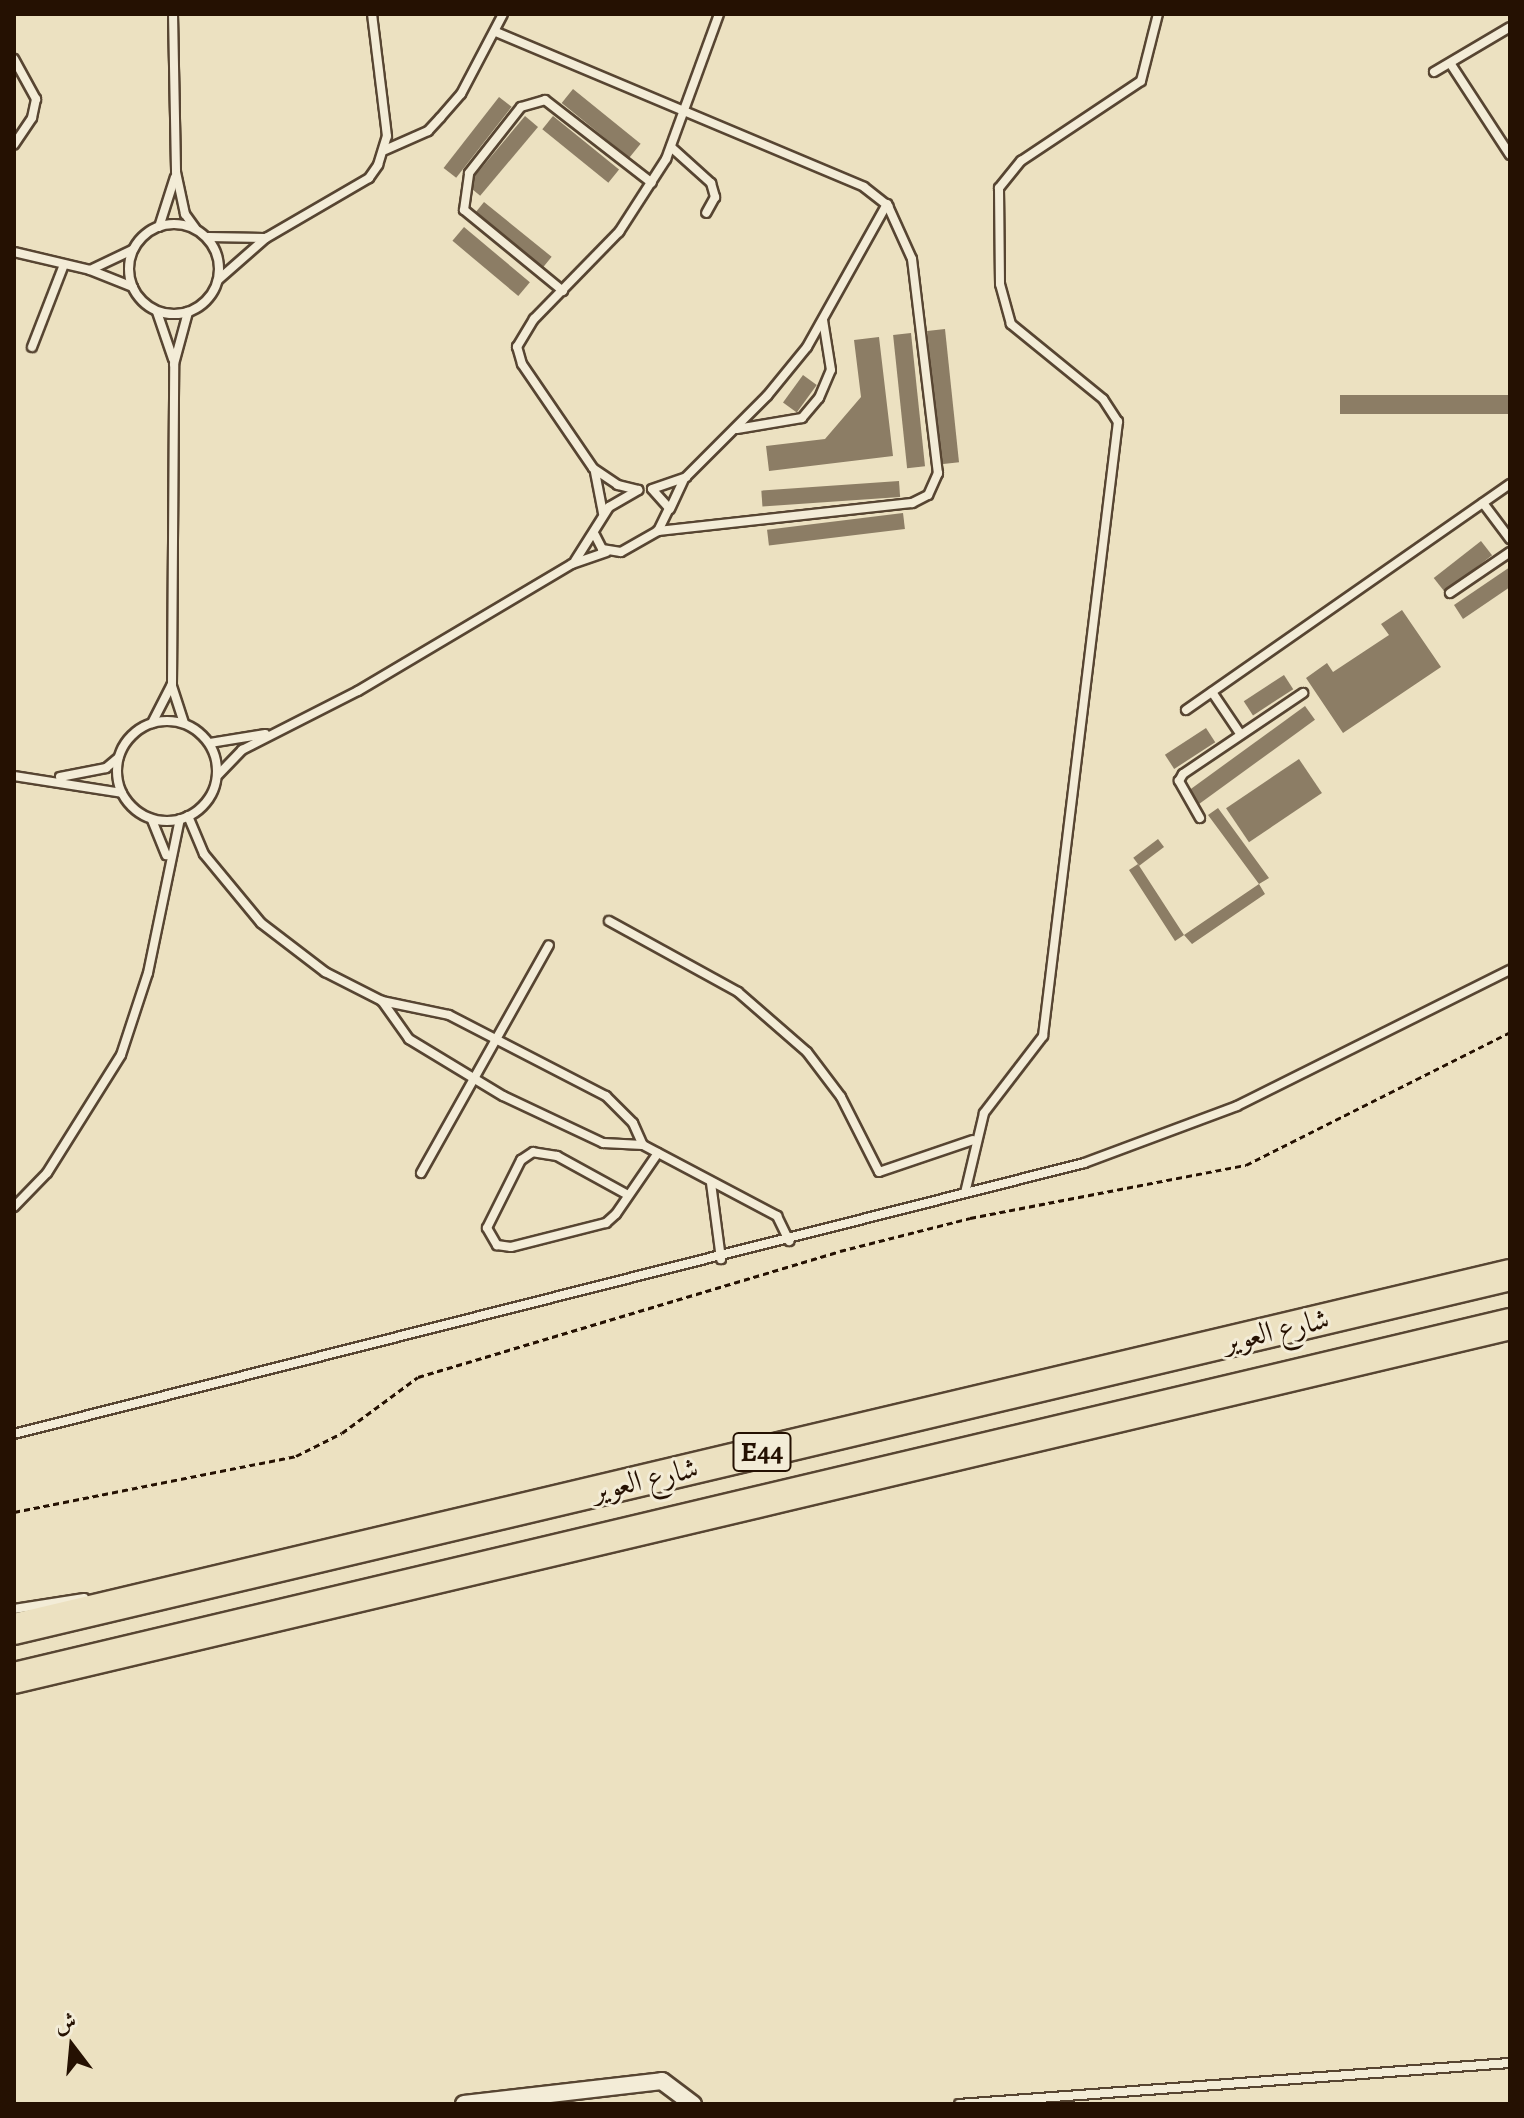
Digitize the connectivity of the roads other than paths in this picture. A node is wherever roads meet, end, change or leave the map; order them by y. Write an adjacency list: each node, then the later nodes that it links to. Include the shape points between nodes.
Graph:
1 (173, 14): 16 (lane)
2 (372, 14): 14 (lane)
3 (503, 14): 7 (lane)
4 (719, 14): 11 (lane)
5 (1158, 14): 76 (lane, via 1141,81 1021,161 999,188 1000,284 1011,324 1103,399 1118,422 1043,1036 984,1113)
6 (1510, 27): 9 (lane)
7 (496, 32): 11 (lane); 14 (lane, via 461,94 428,131)
8 (14, 59): 12 (lane, via 36,99 28,128)
9 (1452, 66): 10 (lane); 15 (lane)
10 (1434, 72)
11 (687, 113): 13 (lane); 18 (lane, via 864,187)
12 (14, 145)
13 (671, 147): 17 (lane); 19 (lane, via 711,183 715,197)
14 (385, 150): 23 (lane, via 369,178)
15 (1510, 155)
16 (176, 172): 20 (lane); 21 (lane, via 181,203)
17 (652, 183): 30 (lane, via 598,258); 30 (lane, via 545,100 521,107 469,173 464,210)
18 (887, 204): 33 (lane); 45 (lane, via 916,275 938,473 932,490 912,503)
19 (706, 213)
20 (159, 227): 21 (lane); 24 (lane)
21 (196, 229): 22 (lane)
22 (205, 236): 23 (lane, via 226,242); 28 (lane, via 216,250)
23 (266, 238): 28 (lane)
24 (133, 249): 27 (lane); 29 (lane)
25 (14, 252): 26 (lane)
26 (63, 267): 27 (lane); 34 (lane)
27 (90, 270): 29 (lane)
28 (218, 280): 32 (lane, via 212,294)
29 (133, 287): 31 (lane)
30 (563, 291): 37 (lane, via 534,319 518,355)
31 (155, 310): 32 (lane); 35 (lane)
32 (188, 312): 35 (lane)
33 (823, 319): 36 (lane, via 767,396); 36 (lane, via 831,370 819,398 802,418)
34 (32, 347)
35 (174, 364): 52 (lane)
36 (733, 431): 38 (lane)
37 (593, 468): 41 (lane, via 618,485); 44 (lane)
38 (686, 477): 40 (lane); 43 (lane)
39 (1510, 484): 42 (lane)
40 (652, 489): 41 (lane); 43 (lane, via 663,495)
41 (638, 490): 44 (lane)
42 (1483, 503): 47 (lane); 53 (lane)
43 (670, 514): 45 (lane)
44 (603, 515): 46 (lane)
45 (658, 531): 48 (lane, via 629,549)
46 (595, 535): 48 (lane); 50 (lane)
47 (1510, 539)
48 (606, 552): 50 (lane)
49 (1510, 552): 51 (lane)
50 (572, 564): 58 (lane)
51 (1450, 593)
52 (172, 685): 56 (lane); 57 (lane)
53 (1212, 692): 55 (lane); 59 (lane)
54 (1303, 693): 59 (lane)
55 (1186, 710)
56 (152, 723): 57 (lane); 61 (lane, via 126,742)
57 (184, 723): 60 (lane)
58 (293, 725): 60 (lane); 62 (lane, via 233,756)
59 (1239, 732): 68 (lane, via 1179,781)
60 (210, 743): 62 (lane)
61 (118, 757): 64 (lane, via 96,771); 65 (lane)
62 (218, 775): 67 (lane, via 204,805)
63 (14, 776): 64 (lane)
64 (43, 778): 65 (lane)
65 (122, 793): 66 (lane)
66 (149, 817): 67 (lane); 69 (lane, via 164,842)
67 (184, 818): 69 (lane); 73 (lane, via 204,854 261,923 325,972)
68 (1200, 818)
69 (166, 879): 83 (lane, via 148,973 121,1055 61,1153)
70 (609, 921): 76 (lane, via 738,992 807,1052 841,1097 870,1165 879,1172)
71 (549, 945): 74 (lane)
72 (1510, 970): 81 (lane, via 1237,1106 1084,1163)
73 (382, 1001): 74 (lane, via 449,1015); 75 (lane, via 409,1039)
74 (494, 1041): 75 (lane); 77 (lane, via 606,1096 633,1123)
75 (474, 1080): 77 (lane, via 603,1143); 79 (lane)
76 (973, 1140): 81 (lane)
77 (643, 1145): 78 (lane)
78 (658, 1153): 80 (lane); 82 (lane)
79 (421, 1173)
80 (711, 1183): 84 (lane, via 777,1216); 86 (lane)
81 (965, 1193): 84 (lane)
82 (628, 1195): 82 (lane, via 606,1223 511,1247 497,1245 487,1228 521,1160 533,1152 557,1156)
83 (14, 1207)
84 (789, 1241): 86 (lane)
85 (1510, 1255): 88 (highway)
86 (721, 1259): 92 (lane)
87 (1510, 1275): 88 (highway, شارع العوير / E44)
88 (1387, 1304): 93 (highway, شارع العوير / E44)
89 (1510, 1324): 91 (highway, شارع العوير / E44)
90 (1510, 1345): 91 (highway)
91 (1382, 1354): 96 (highway, شارع العوير / E44)
92 (14, 1434)
93 (145, 1598): 94 (lane, via 87,1598); 95 (highway, شارع العوير / E44)
94 (14, 1609)
95 (14, 1629)
96 (14, 1678)
97 (1510, 2063): 98 (lane)
98 (1037, 2101): 101 (lane)
99 (464, 2104): 100 (street, via 649,2081 675,2085)
100 (693, 2104)
101 (959, 2104)

